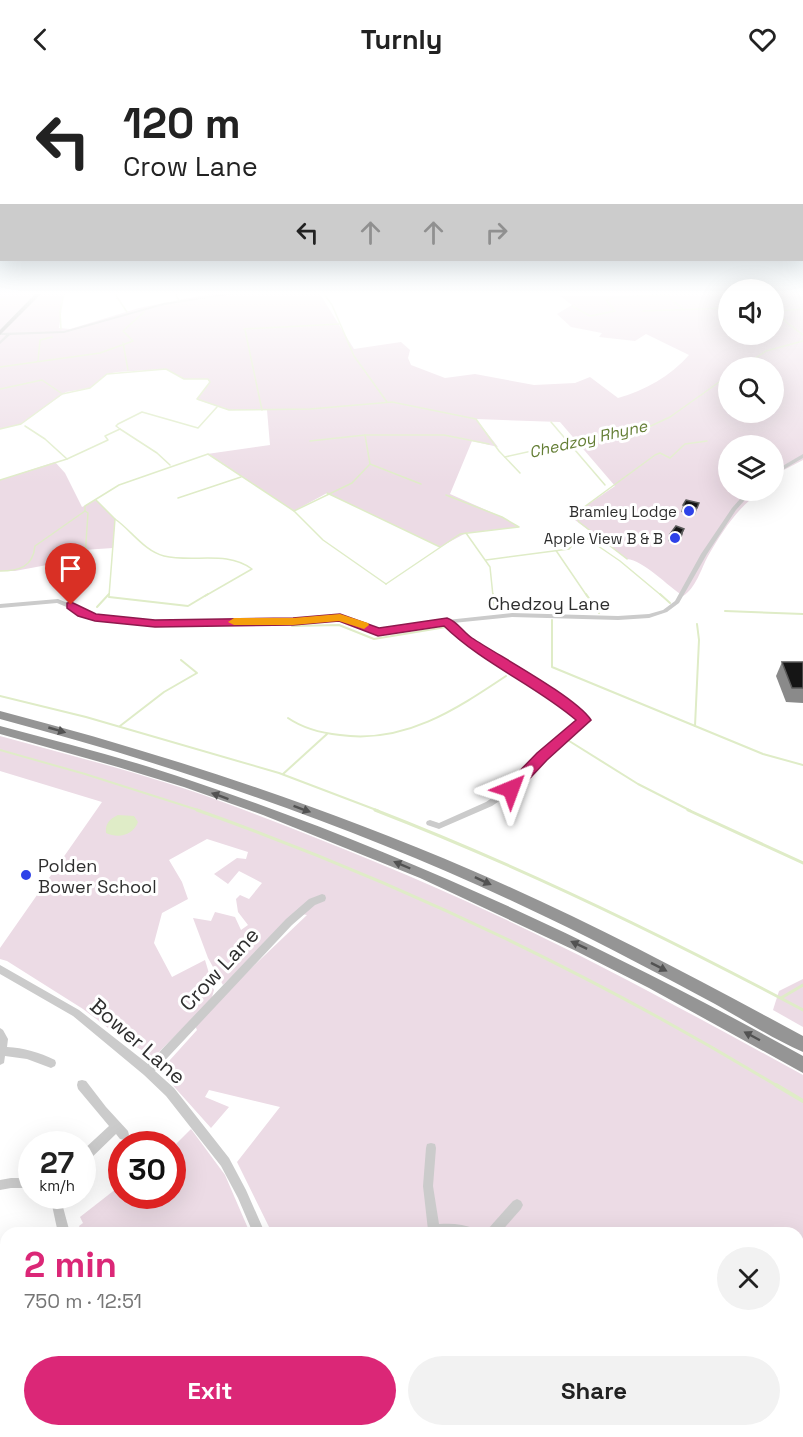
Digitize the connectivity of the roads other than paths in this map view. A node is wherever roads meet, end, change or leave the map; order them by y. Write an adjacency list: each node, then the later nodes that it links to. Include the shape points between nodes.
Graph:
1 (803, 456): 2 (street)
2 (784, 467)
3 (741, 501): 5 (street, Chedzoy Lane, via 706,550 677,602 665,611 618,618 512,615)
4 (0, 606): 5 (street, Chedzoy Lane, via 58,601 95,617 155,624 340,617 378,632)
5 (447, 622): 8 (street, via 464,638 585,720 511,789 489,804 439,826)
6 (0, 716): 12 (highway, one-way to 12, via 190,769 468,874 691,983)
7 (0, 730): 15 (highway, one-way to 7, via 588,949 409,868 188,784)
8 (430, 823)
9 (322, 898): 16 (street, Crow Lane, via 289,922)
10 (0, 969): 16 (street, Bower Lane, via 76,1013)
11 (0, 1033): 13 (street)
12 (803, 1044)
13 (1, 1056): 14 (street, via 16,1052)
14 (51, 1063)
15 (803, 1065)
16 (148, 1071): 25 (street, Bower Lane, via 187,1112 225,1162)
17 (82, 1085): 19 (street, via 120,1131)
18 (431, 1148): 26 (street, via 428,1186)
19 (96, 1149)
20 (18, 1183): 21 (street)
21 (0, 1185)
22 (517, 1205): 27 (street)
23 (58, 1209): 24 (street)
24 (63, 1227)
25 (256, 1227)
26 (433, 1227)
27 (497, 1227)

